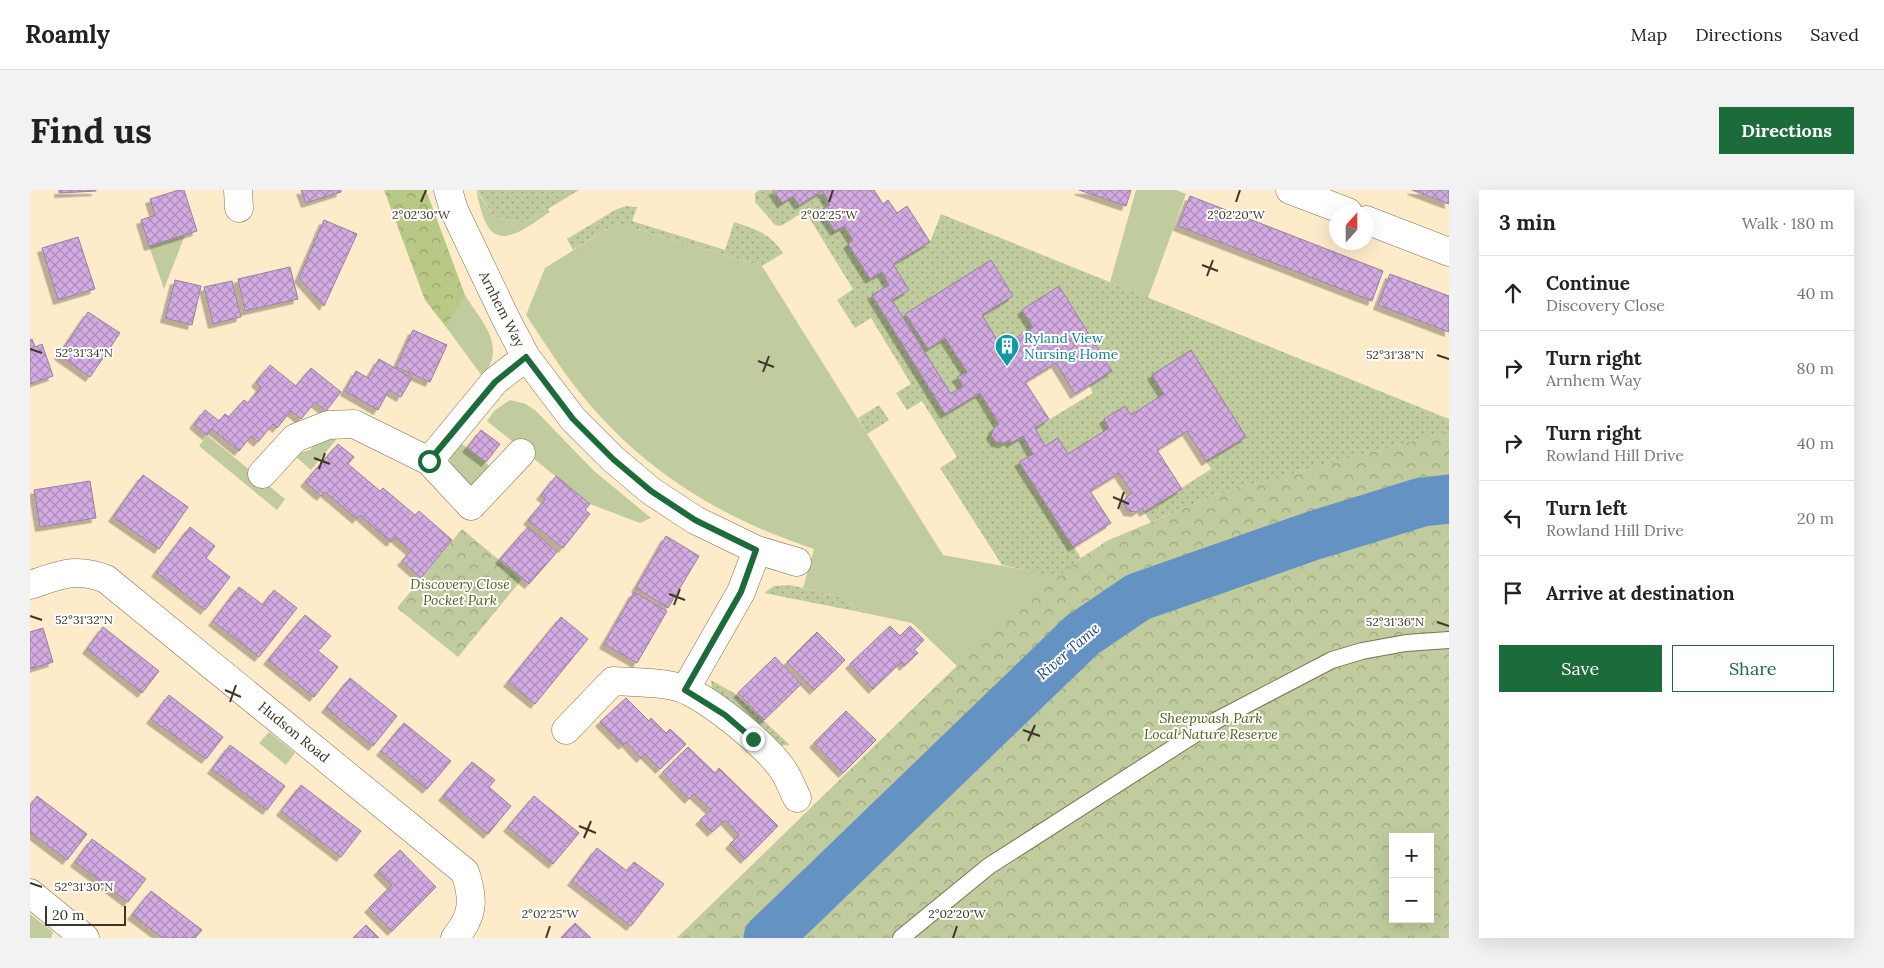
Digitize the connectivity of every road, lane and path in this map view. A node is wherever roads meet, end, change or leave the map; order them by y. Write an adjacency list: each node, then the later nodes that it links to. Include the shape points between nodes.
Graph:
1 (448, 190): 7 (street, Arnhem Way, via 454,210)
2 (1290, 190): 3 (street)
3 (1325, 196): 4 (street)
4 (1338, 205)
5 (1374, 223): 6 (street)
6 (1449, 252)
7 (526, 357): 9 (street, via 495,382); 11 (street, Arnhem Way, via 573,419 651,491 695,520)
8 (522, 453): 9 (street, via 471,506)
9 (429, 461): 10 (street, via 354,424 328,425 294,438)
10 (262, 474)
11 (756, 550): 12 (street, Arnhem Way); 15 (street, via 741,592)
12 (797, 562)
13 (30, 585): 20 (street, Hudson Road, via 74,572 91,573 106,579 465,872 471,890 470,909 465,926)
14 (1449, 640): 21 (lane, via 1406,643 1332,660 1217,720 989,866)
15 (685, 690): 16 (street, via 646,682 614,681); 17 (street, via 725,715 753,739 782,768)
16 (566, 730)
17 (797, 798)
18 (30, 893): 19 (street)
19 (85, 938)
20 (455, 938)
21 (901, 938)

